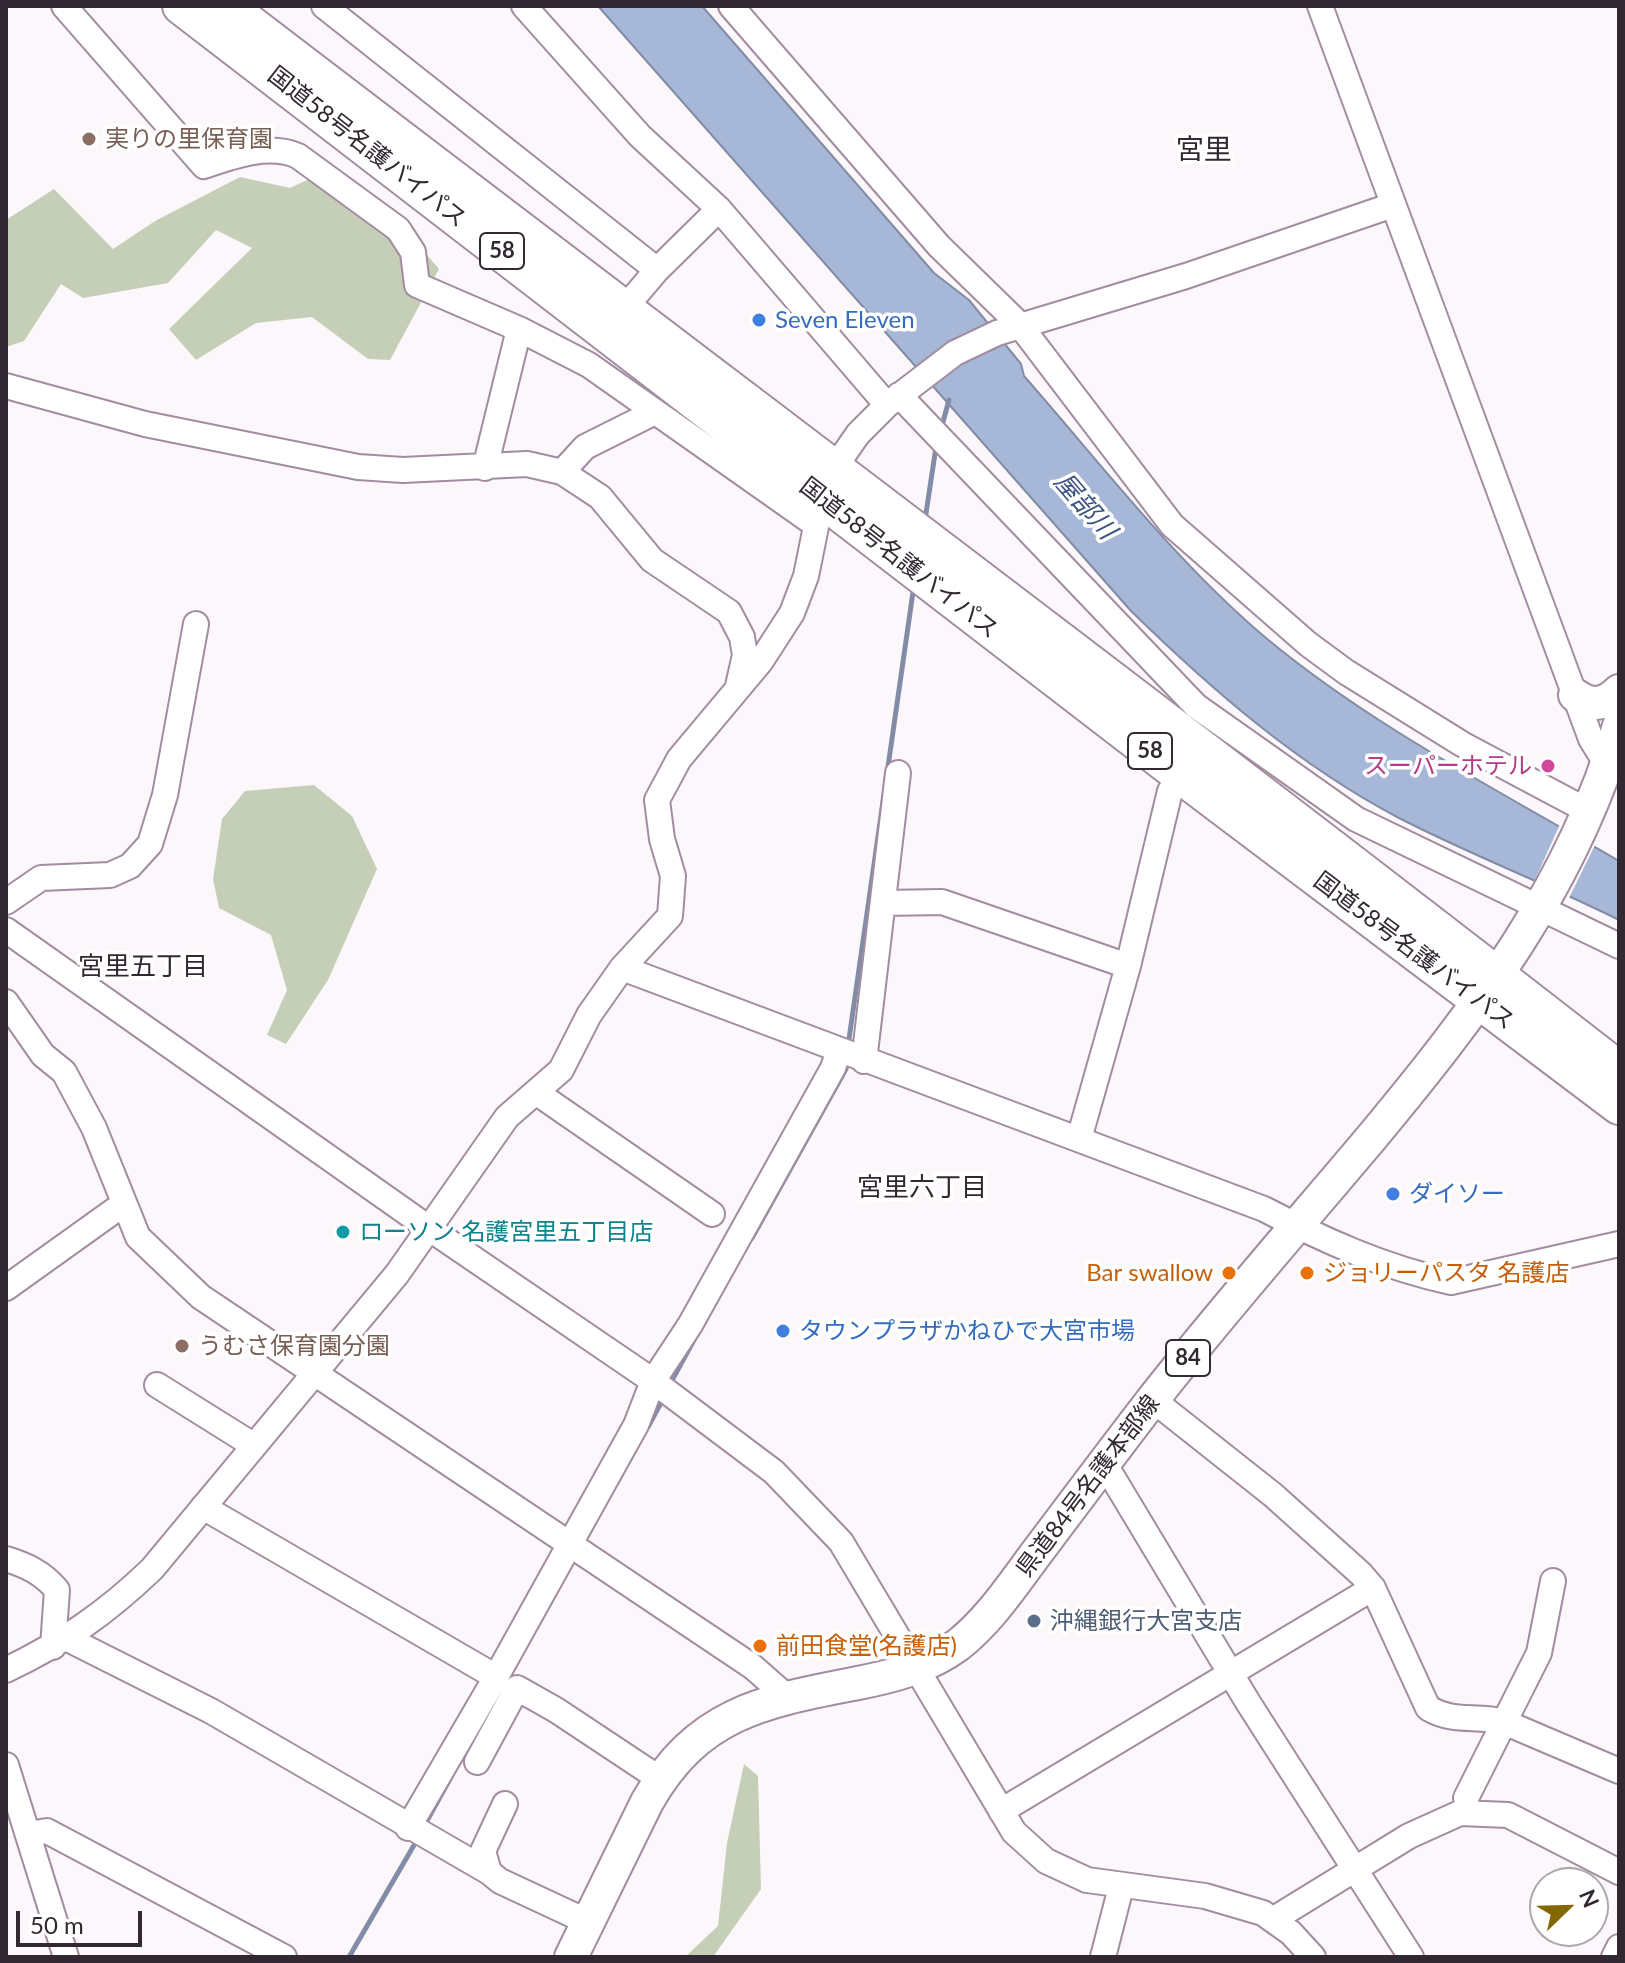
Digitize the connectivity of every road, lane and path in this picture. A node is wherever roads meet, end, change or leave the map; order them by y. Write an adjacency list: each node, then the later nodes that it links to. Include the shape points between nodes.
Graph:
1 (64, 6): 13 (street, via 204,166 283,149 298,156 398,229 413,252 417,285)
2 (181, 6): 19 (highway, 国道58号名護バイパス / 58)
3 (227, 6): 11 (highway, 国道58号名護バイパス / 58)
4 (324, 6): 10 (street)
5 (524, 6): 9 (street, via 640,136)
6 (731, 6): 12 (street)
7 (1320, 6): 8 (street)
8 (1393, 205): 12 (street, via 1089,307); 23 (street)
9 (719, 209): 10 (street); 15 (street)
10 (657, 270): 11 (street)
11 (623, 310): 19 (highway, 国道58号名護バイパス / 58)
12 (1008, 328): 15 (street, via 955,353); 29 (street, via 1172,525 1308,644 1462,744)
13 (519, 329): 16 (street, via 589,365); 17 (street)
14 (6, 386): 17 (street, via 145,424 358,467)
15 (901, 394): 19 (street, via 858,434); 24 (street)
16 (655, 412): 18 (street, via 585,447); 19 (street)
17 (485, 468): 18 (street, via 527,464)
18 (562, 472): 21 (street, via 600,497 652,560 729,612 745,655)
19 (824, 497): 21 (street, via 792,613); 24 (highway, 国道58号名護バイパス / 58); 28 (highway, 国道58号名護バイパス / 58)
20 (196, 624): 30 (street, via 165,795 150,844 130,866 110,875 41,878)
21 (738, 689): 36 (street, via 679,759 657,800 674,901 670,916)
22 (1619, 691): 23 (main road, via 1597,703)
23 (1575, 695): 26 (street, via 1591,739)
24 (1187, 719): 32 (street, via 1356,819); 37 (highway, 国道58号名護バイパス / 58)
25 (1619, 726): 26 (main road, 県道84号名護本部線 / 84)
26 (1613, 766): 29 (main road, 県道84号名護本部線 / 84)
27 (898, 773): 31 (street)
28 (1183, 777): 35 (street, via 1170,791); 37 (highway, 国道58号名護バイパス / 58)
29 (1586, 815): 32 (main road, 県道84号名護本部線 / 84)
30 (6, 902)
31 (883, 903): 35 (street, via 942,902); 40 (street)
32 (1545, 904): 34 (street); 37 (main road, 県道84号名護本部線 / 84)
33 (6, 930): 48 (street)
34 (1619, 946)
35 (1128, 966): 44 (street)
36 (622, 968): 39 (street); 42 (street, via 589,1015 561,1070)
37 (1490, 988): 41 (highway, 国道58号名護バイパス / 58); 43 (highway, 国道58号名護バイパス / 58); 47 (main road, 県道84号名護本部線 / 84)
38 (6, 1002): 45 (street, via 43,1055 64,1072 94,1128)
39 (839, 1050): 40 (street); 53 (street, via 690,1325)
40 (864, 1061): 44 (street)
41 (1619, 1070)
42 (537, 1093): 46 (street); 48 (street, via 507,1117)
43 (1619, 1106)
44 (1079, 1139): 47 (street)
45 (122, 1205): 50 (street); 51 (street, via 138,1237 201,1297)
46 (712, 1214)
47 (1297, 1226): 49 (street, via 1451,1282); 54 (main road, 県道84号名護本部線 / 84)
48 (430, 1229): 51 (street); 53 (street)
49 (1619, 1244)
50 (6, 1288)
51 (316, 1374): 55 (street); 58 (street)
52 (157, 1385): 55 (street)
53 (662, 1387): 58 (street); 63 (street, via 774,1472 848,1538)
54 (1153, 1400): 56 (main road, 県道84号名護本部線 / 84); 61 (street, via 1273,1495)
55 (253, 1445): 57 (street)
56 (1104, 1463): 63 (main road, 県道84号名護本部線 / 84, via 978,1628 953,1649); 65 (street)
57 (203, 1507): 62 (street, via 111,1609); 66 (street)
58 (568, 1545): 66 (street); 67 (street, via 753,1667)
59 (6, 1559): 62 (street, via 49,1579 57,1590)
60 (1553, 1581): 68 (street, via 1539,1653)
61 (1373, 1588): 65 (street); 68 (street, via 1428,1708 1446,1718)
62 (60, 1643): 64 (street); 77 (street, via 211,1711)
63 (916, 1668): 67 (main road, 県道84号名護本部線 / 84); 76 (street)
64 (6, 1670)
65 (1231, 1674): 76 (street); 79 (street)
66 (496, 1677): 77 (street)
67 (787, 1697): 72 (main road, 県道84号名護本部線 / 84, via 720,1722)
68 (1504, 1722): 71 (street); 74 (street)
69 (477, 1762): 72 (street, via 517,1688)
70 (6, 1765): 73 (street)
71 (1619, 1771)
72 (660, 1779): 84 (main road, 県道84号名護本部線 / 84)
73 (10, 1790): 78 (street)
74 (1466, 1798)
75 (505, 1804): 80 (street, via 483,1851)
76 (1001, 1811): 82 (street, via 1014,1832 1046,1861 1087,1880)
77 (416, 1832): 80 (street)
78 (29, 1834): 86 (street); 87 (street, via 47,1831)
79 (1357, 1868): 81 (street, via 1460,1813 1485,1813 1508,1815); 83 (street); 91 (street)
80 (489, 1872): 84 (street)
81 (1619, 1872)
82 (1121, 1887): 83 (street, via 1205,1896); 89 (street)
83 (1274, 1919): 90 (street)
84 (588, 1922): 88 (main road, 県道84号名護本部線 / 84)
85 (1619, 1947): 92 (street)
86 (66, 1957)
87 (284, 1957)
88 (571, 1957)
89 (1103, 1957)
90 (1313, 1957)
91 (1411, 1957)
92 (1614, 1957)

